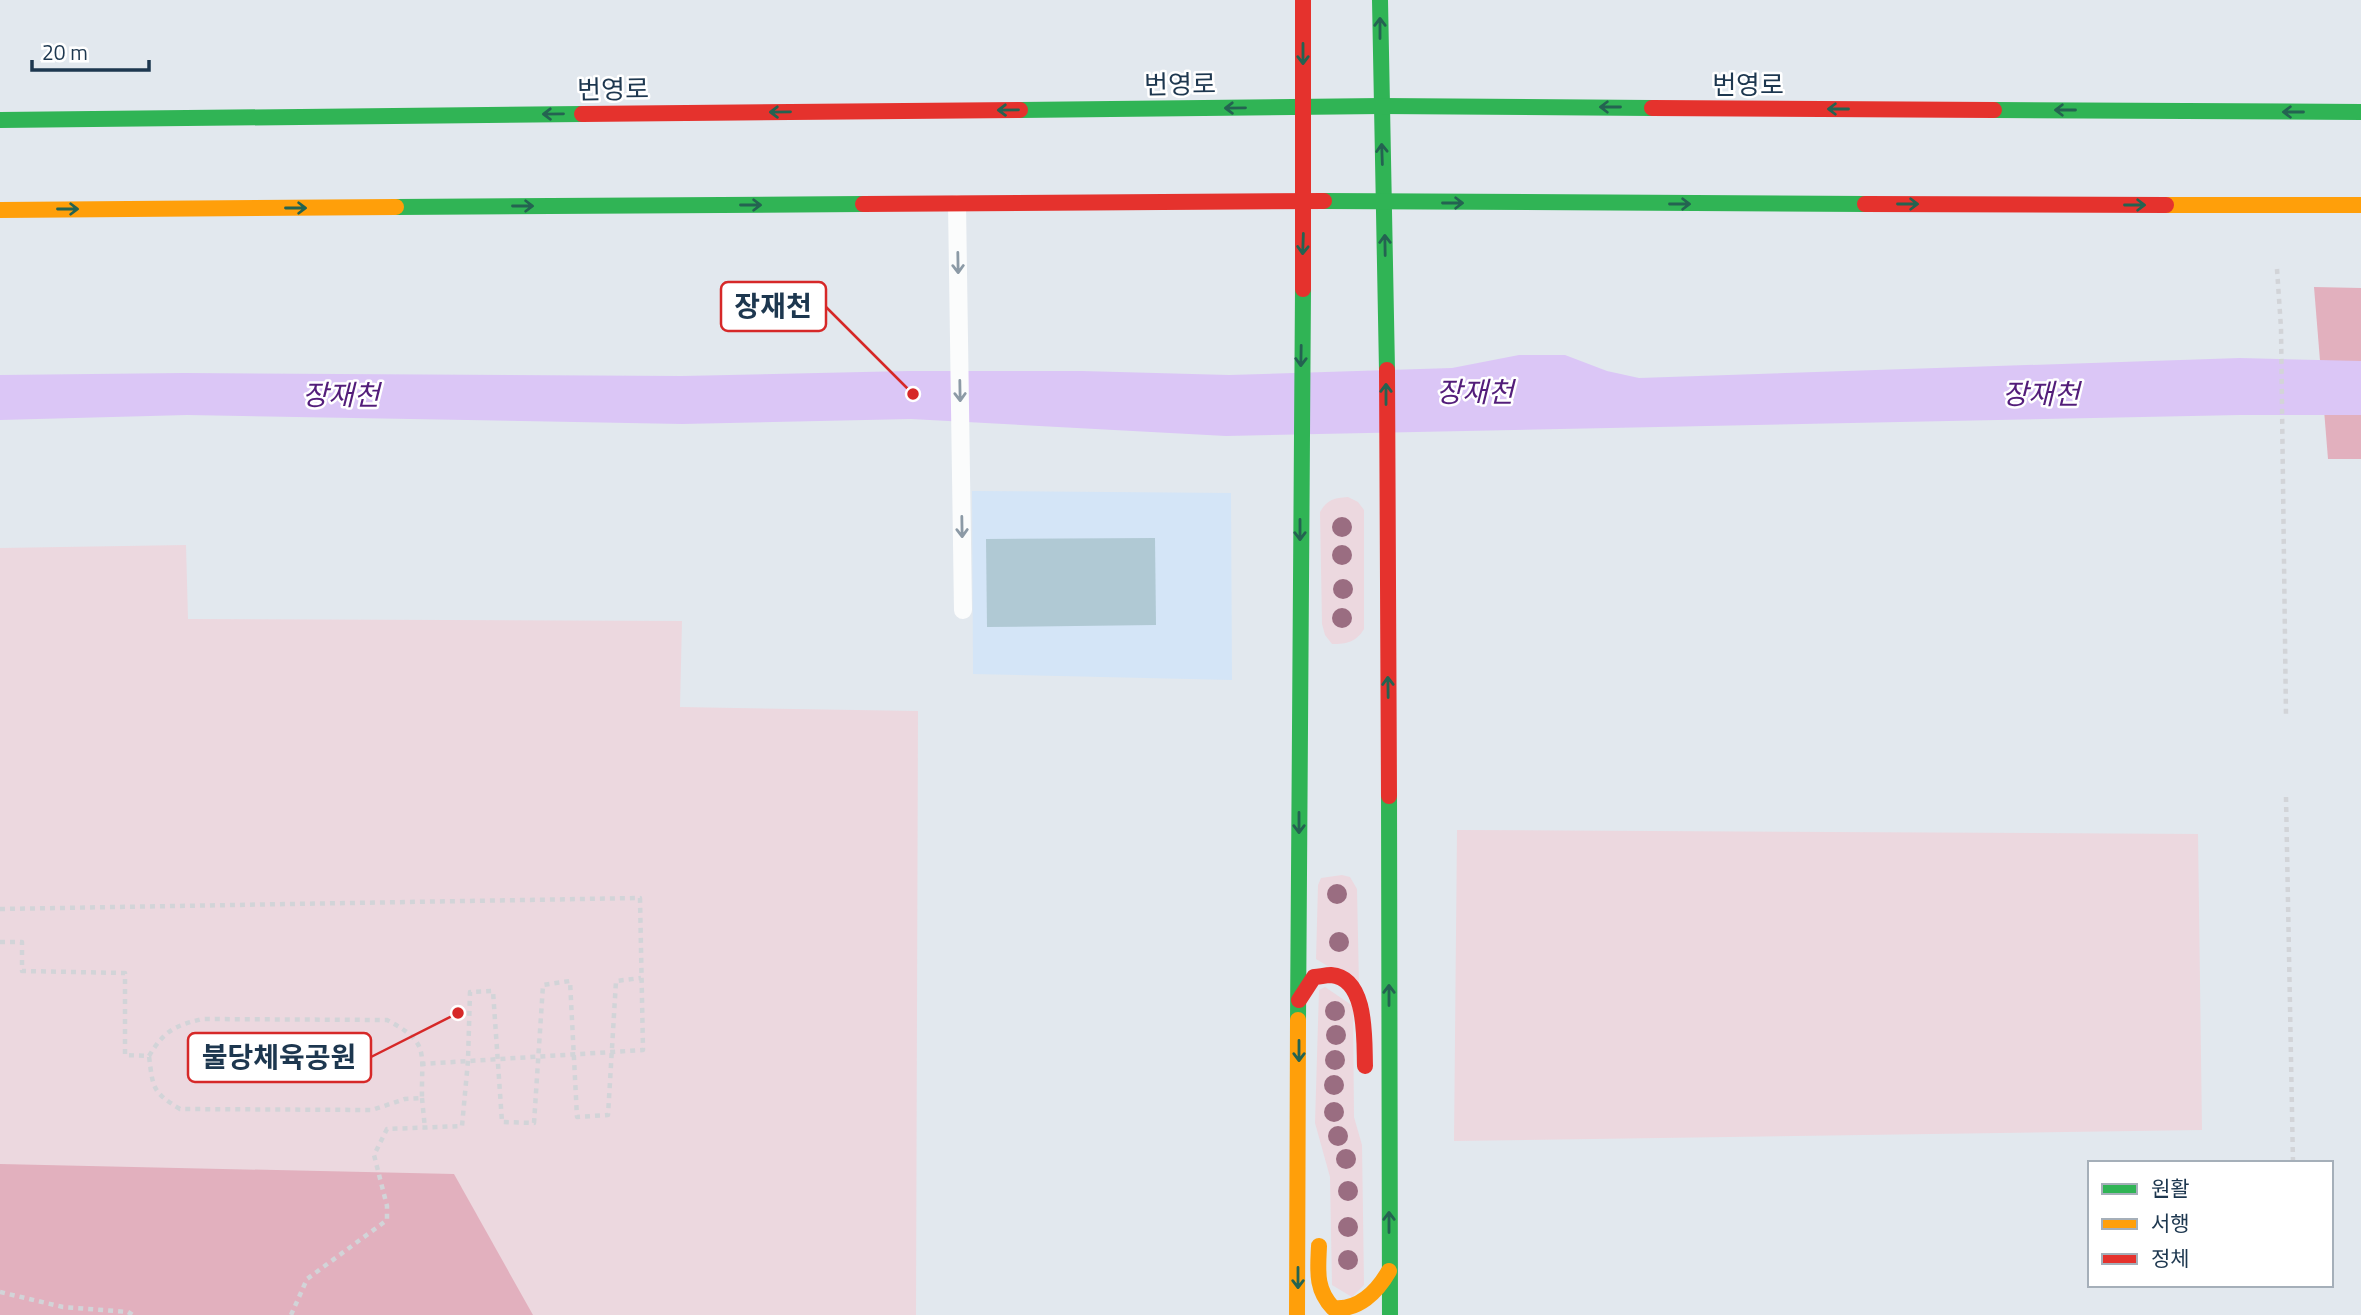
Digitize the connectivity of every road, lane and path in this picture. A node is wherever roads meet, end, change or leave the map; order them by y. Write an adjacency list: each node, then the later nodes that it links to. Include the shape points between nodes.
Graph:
1 (1303, 0): 4 (main road, one-way to 4)
2 (1380, 0): 3 (main road, one-way to 2)
3 (1381, 106): 4 (main road, 번영로); 5 (main road, 번영로, one-way to 3); 8 (main road, one-way to 3)
4 (1304, 107): 6 (main road, 번영로, one-way to 6); 7 (main road)
5 (2361, 112)
6 (0, 120)
7 (1304, 201): 8 (main road); 9 (main road); 19 (main road, one-way to 19)
8 (1384, 203): 10 (main road, one-way to 10); 32 (main road, one-way to 8)
9 (957, 204): 11 (main road, one-way to 9); 13 (lane, one-way to 13)
10 (2361, 205)
11 (0, 209)
12 (2277, 269): 14 (path)
13 (963, 610)
14 (2286, 717)
15 (2286, 797): 33 (path)
16 (0, 909): 18 (path, via 640,898)
17 (0, 942): 22 (path, via 22,942 22,971 125,973 125,1055)
18 (641, 978): 20 (path, via 616,981); 20 (path, via 643,1050)
19 (1299, 999): 27 (main road, via 1314,977 1326,974 1349,982 1362,1012); 31 (main road, one-way to 31)
20 (611, 1052): 21 (path); 21 (path, via 608,1115 578,1117)
21 (574, 1054): 23 (path); 23 (path, via 570,981 543,985)
22 (149, 1056): 26 (path, via 176,1025 202,1019 387,1020 409,1031 422,1049); 28 (path, via 159,1096 180,1109 372,1110)
23 (540, 1056): 24 (path); 24 (path, via 534,1123 502,1122)
24 (497, 1059): 25 (path); 25 (path, via 493,991 470,992)
25 (468, 1061): 26 (path); 30 (path, via 462,1126)
26 (421, 1064): 28 (path)
27 (1366, 1086)
28 (422, 1098): 30 (path)
29 (1373, 1121): 32 (main road)
30 (425, 1129): 39 (path, via 387,1129 374,1154 387,1220 307,1279)
31 (1298, 1148): 34 (main road); 40 (main road, one-way to 40)
32 (1389, 1150): 36 (main road, one-way to 32)
33 (2293, 1161)
34 (1312, 1172)
35 (1319, 1223): 36 (main road, via 1319,1290 1336,1311 1345,1313 1368,1304)
36 (1389, 1271): 41 (main road)
37 (0, 1292): 38 (path, via 63,1307)
38 (133, 1315)
39 (291, 1315)
40 (1297, 1315)
41 (1390, 1315)

